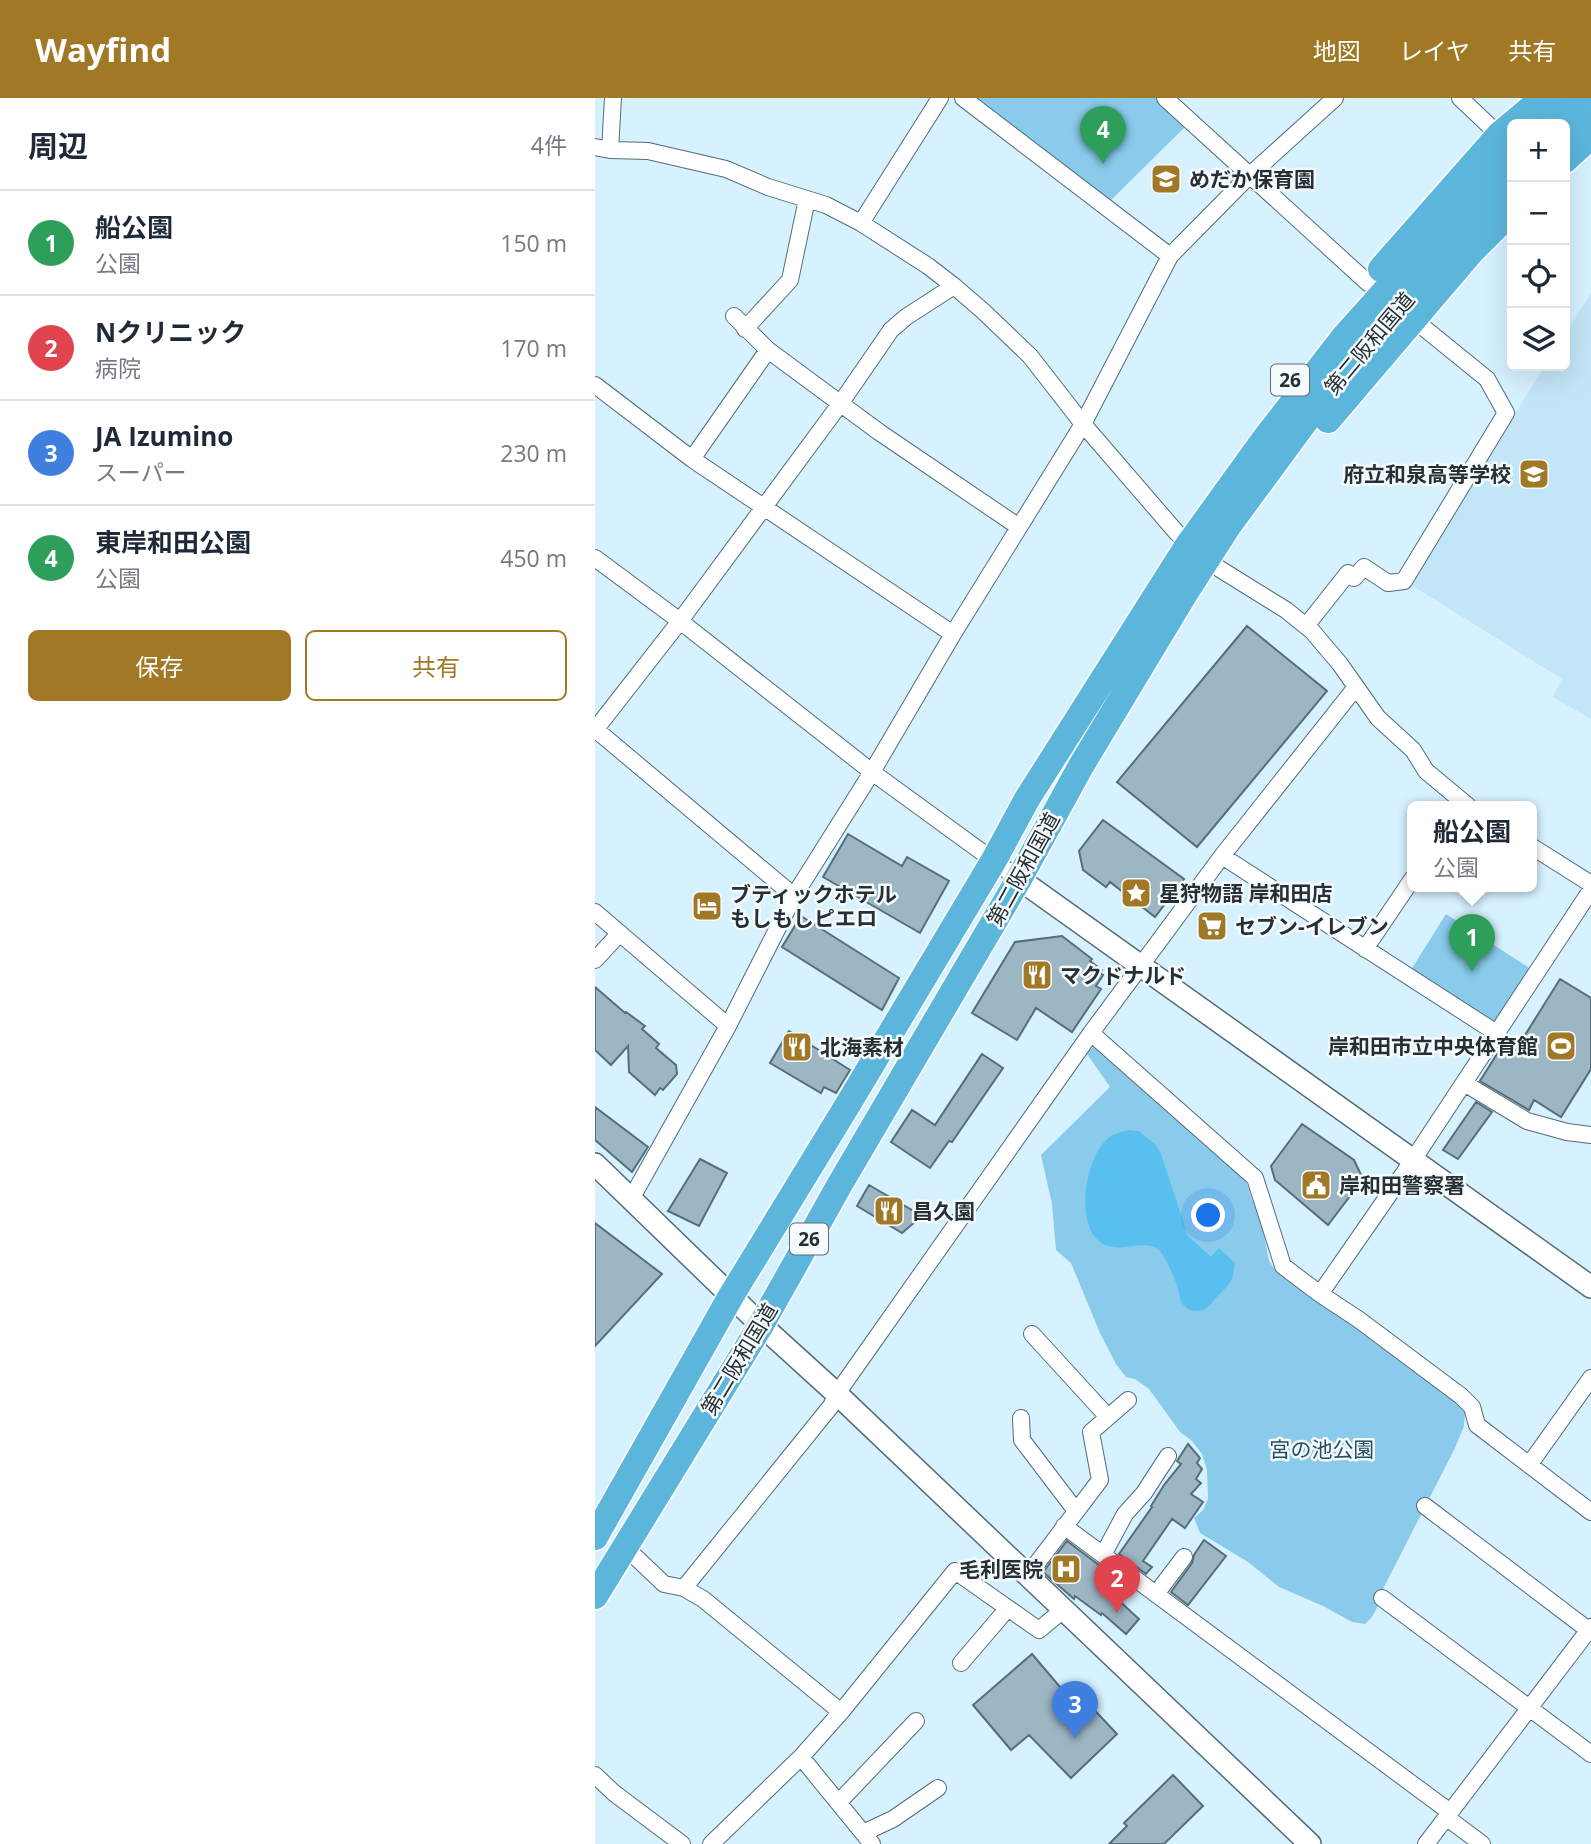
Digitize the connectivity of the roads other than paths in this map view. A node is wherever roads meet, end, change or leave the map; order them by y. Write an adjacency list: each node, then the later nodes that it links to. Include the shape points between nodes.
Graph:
1 (613, 98): 14 (street)
2 (940, 98): 20 (street)
3 (964, 98): 21 (street)
4 (1165, 98): 16 (street)
5 (1335, 98): 16 (street)
6 (1459, 98): 13 (street)
7 (1542, 98): 13 (highway, 26)
8 (1575, 98): 10 (highway)
9 (1591, 109): 11 (highway)
10 (1552, 119)
11 (1570, 129)
12 (1591, 136): 15 (highway)
13 (1506, 146): 22 (highway, 26); 33 (highway, 第二阪和国道 / 26, via 1463,204 1344,337 1263,441)
14 (602, 149): 18 (street, via 648,151 726,169)
15 (1570, 155)
16 (1249, 176): 21 (street); 22 (street)
17 (1507, 189): 33 (highway, 第二阪和国道 / 26, via 1373,335)
18 (807, 199): 20 (street); 26 (street, via 790,280)
19 (1507, 216): 25 (highway, 26)
20 (862, 223): 23 (street)
21 (1170, 256): 30 (street)
22 (1368, 283): 35 (highway, 26, via 1235,449)
23 (954, 286): 29 (street, via 891,330); 30 (street, via 1030,356)
24 (734, 316): 26 (street)
25 (1413, 319): 35 (highway, 26, via 1274,489); 38 (street, via 1487,379 1506,413 1404,581 1388,583 1364,567 1354,578 1348,573)
26 (745, 329): 27 (street)
27 (768, 351): 29 (street); 31 (street)
28 (595, 385): 31 (street)
29 (840, 404): 32 (street); 34 (street)
30 (1083, 424): 34 (street); 35 (street)
31 (692, 459): 32 (street)
32 (763, 506): 37 (street); 39 (street)
33 (1221, 518): 35 (highway, 第二阪和国道 / 26)
34 (1019, 527): 39 (street)
35 (1197, 552): 38 (street); 46 (highway, 第二阪和国道 / 26, via 1101,660 1090,700); 47 (highway, 第二阪和国道 / 26, via 1142,687 1118,704)
36 (595, 558): 37 (street)
37 (680, 621): 41 (street); 42 (street)
38 (1306, 626): 40 (street)
39 (953, 634): 42 (street)
40 (1356, 687): 43 (street, via 1426,771); 45 (street)
41 (595, 729): 51 (street)
42 (872, 772): 46 (street); 51 (street)
43 (1460, 801)
44 (1537, 850): 48 (street)
45 (1222, 856): 54 (street); 56 (street)
46 (994, 860): 47 (street); 67 (highway, 第二阪和国道 / 26)
47 (1019, 879): 56 (street); 68 (highway, 第二阪和国道 / 26)
48 (1591, 884)
49 (1407, 886): 54 (street)
50 (1591, 890): 59 (street)
51 (794, 896): 57 (street)
52 (595, 912): 53 (street)
53 (620, 933): 55 (street); 57 (street)
54 (1365, 949): 59 (street)
55 (595, 960)
56 (1141, 966): 58 (street); 62 (street)
57 (728, 1026): 64 (street)
58 (1091, 1033): 66 (street, via 1255,1178 1283,1266); 71 (street)
59 (1497, 1034): 60 (street)
60 (1464, 1083): 61 (street, via 1527,1121); 62 (street)
61 (1591, 1135)
62 (1413, 1160): 65 (street); 66 (street)
63 (595, 1164): 64 (street)
64 (631, 1199): 67 (street)
65 (1591, 1287)
66 (1320, 1294): 76 (street, via 1461,1396 1472,1407 1477,1425)
67 (731, 1296): 68 (street); 80 (highway, 第二阪和国道 / 26)
68 (761, 1325): 71 (street); 82 (highway, 第二阪和国道 / 26)
69 (1032, 1334): 73 (street)
70 (1591, 1378): 76 (street)
71 (837, 1394): 85 (street); 86 (street)
72 (1128, 1400): 73 (street)
73 (1108, 1417): 78 (street, via 1091,1432 1100,1480)
74 (1021, 1418): 78 (street, via 1022,1440)
75 (1168, 1456): 83 (street, via 1125,1514)
76 (1529, 1465): 79 (street)
77 (1425, 1506): 92 (street)
78 (1076, 1511): 81 (street)
79 (1591, 1513)
80 (599, 1522)
81 (1064, 1526): 83 (street); 85 (street)
82 (625, 1547): 86 (street, via 664,1584); 88 (highway, 第二阪和国道 / 26)
83 (1103, 1555): 87 (street)
84 (1184, 1557): 87 (street)
85 (1028, 1575): 91 (street)
86 (684, 1588): 95 (street)
87 (1156, 1594): 102 (street)
88 (595, 1596)
89 (1382, 1598): 94 (street)
90 (1008, 1608): 91 (street, via 1039,1630); 93 (street); 95 (street, via 955,1571)
91 (1063, 1610): 106 (street)
92 (1590, 1629): 94 (street)
93 (961, 1663)
94 (1530, 1707): 97 (street); 102 (street)
95 (841, 1712): 98 (street)
96 (916, 1721): 101 (street)
97 (1591, 1754)
98 (801, 1757): 101 (street); 105 (street)
99 (595, 1775): 104 (street)
100 (938, 1788): 103 (street)
101 (839, 1802): 103 (street)
102 (1448, 1815): 107 (street); 108 (street)
103 (867, 1839)
104 (682, 1844)
105 (711, 1844)
106 (1310, 1844)
107 (1426, 1844)
108 (1482, 1844)

